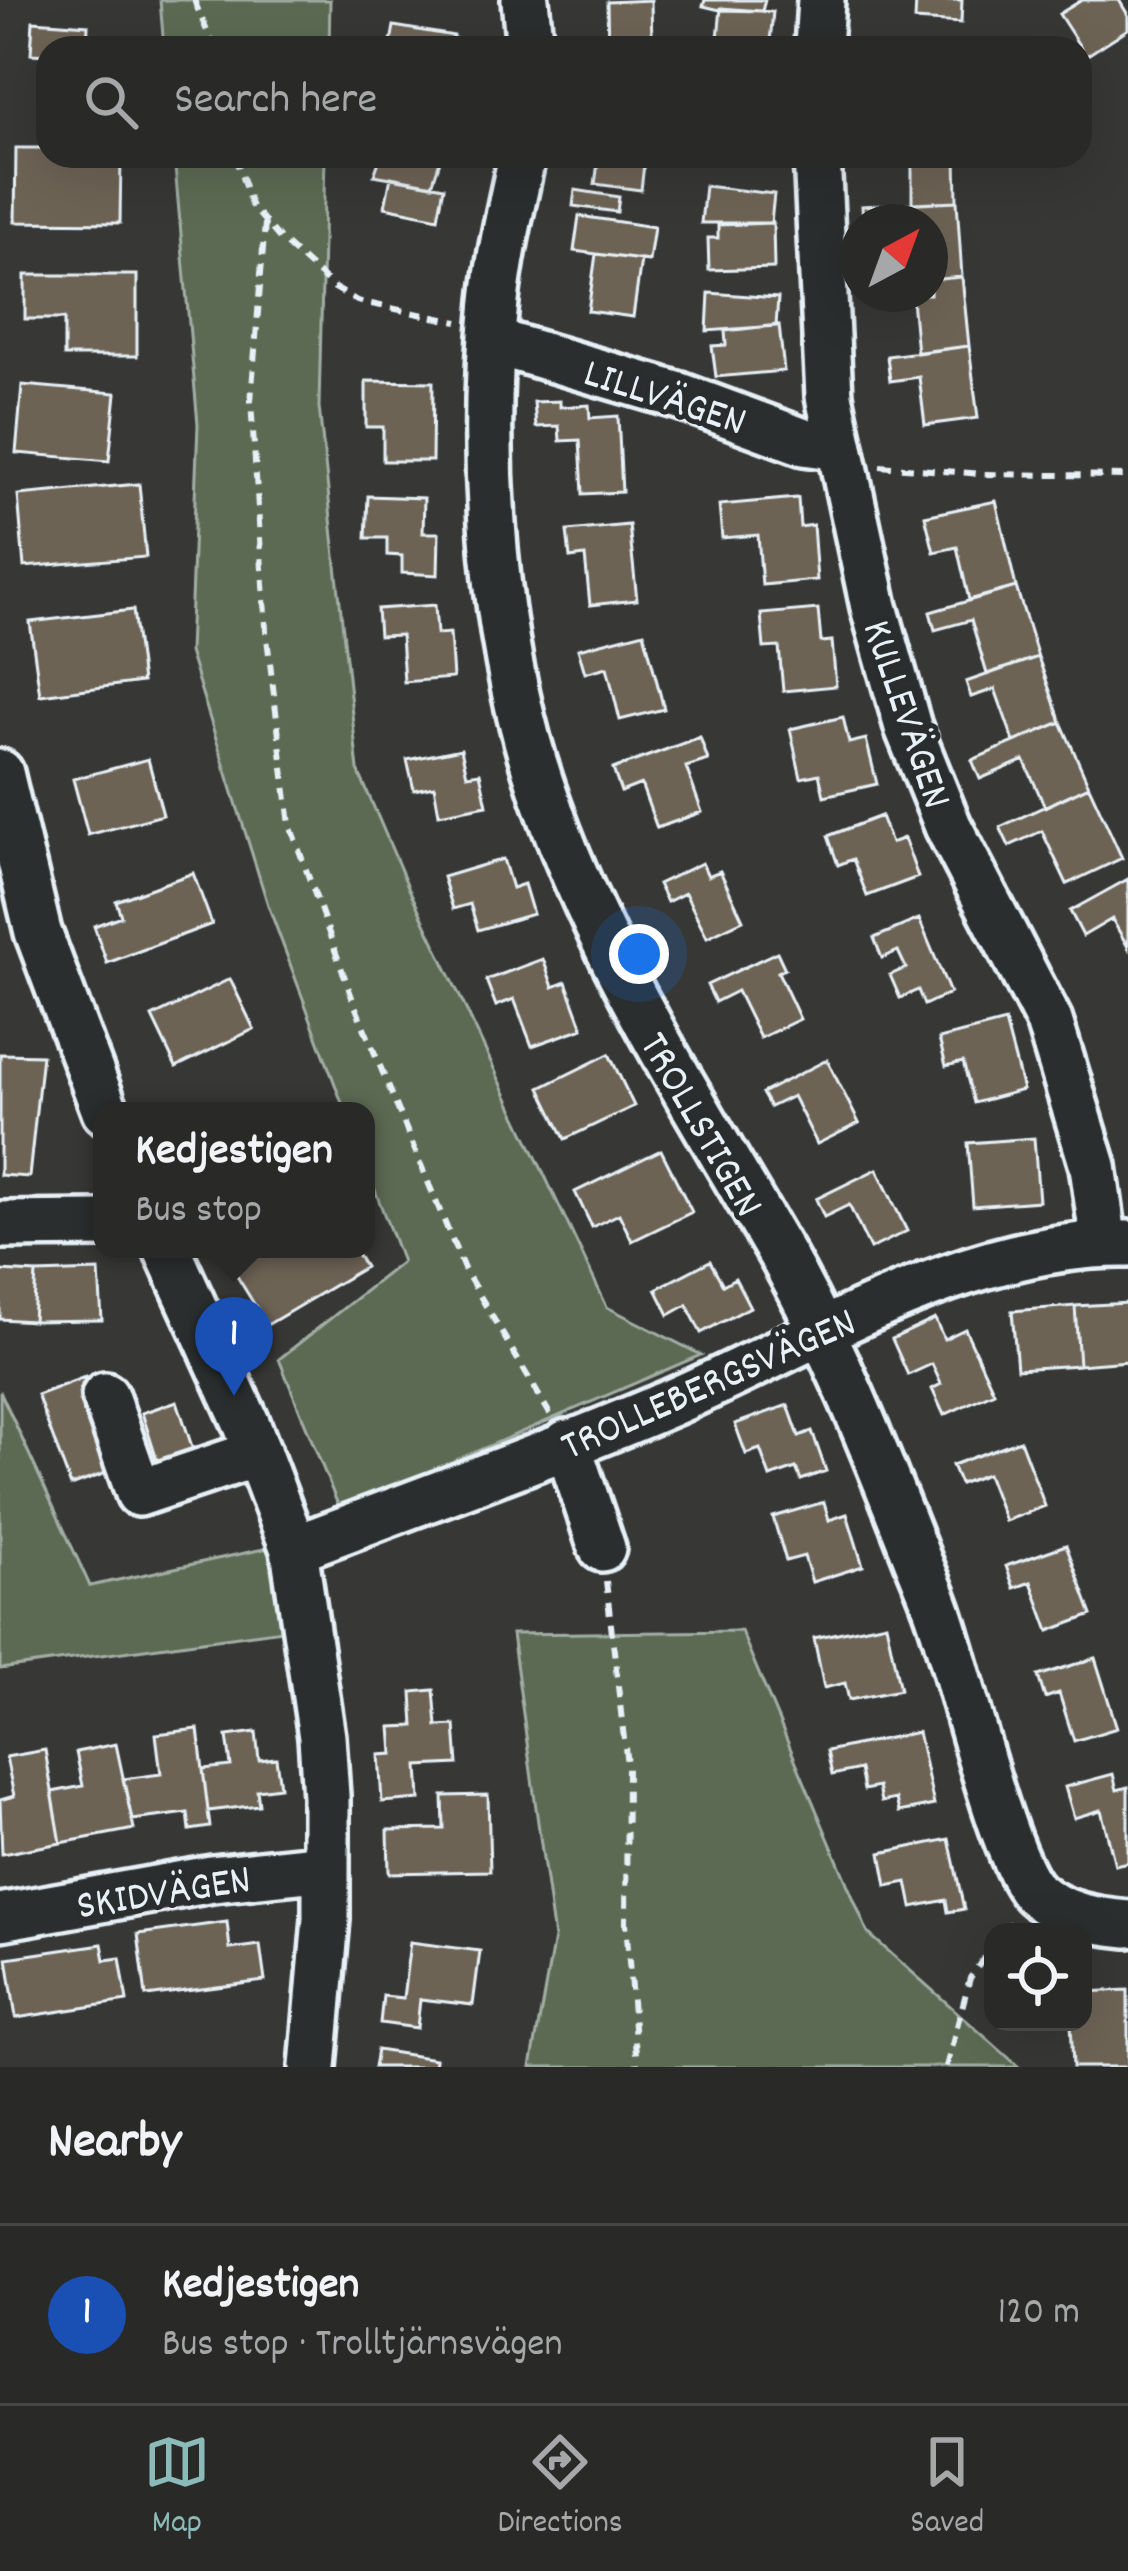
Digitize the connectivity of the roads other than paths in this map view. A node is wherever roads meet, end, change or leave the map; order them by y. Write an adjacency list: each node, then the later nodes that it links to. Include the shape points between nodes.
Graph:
1 (525, 0): 3 (street)
2 (821, 0): 4 (street)
3 (529, 36)
4 (819, 36)
5 (520, 168): 7 (street, TROLLSTIGEN)
6 (817, 168): 8 (street, KULLEVÄGEN, via 822,313)
7 (492, 341): 8 (street, LILLVÄGEN); 15 (street, TROLLSTIGEN, via 497,563 519,707 543,790 613,959)
8 (840, 447): 13 (street, KULLEVÄGEN, via 908,728 948,826 1049,1021)
9 (0, 776): 10 (street, via 38,932)
10 (102, 1102)
11 (93, 1224): 12 (street)
12 (0, 1225)
13 (1116, 1244): 15 (street, TROLLEBERGSVÄGEN, via 1023,1254)
14 (170, 1258): 18 (street)
15 (821, 1333): 17 (street, TROLLEBERGSVÄGEN); 23 (street, TROLLSTIGEN, via 940,1617 1027,1882 1070,1914)
16 (105, 1396): 18 (street, via 139,1493)
17 (567, 1444): 19 (street); 20 (street, TROLLEBERGSVÄGEN)
18 (258, 1453): 20 (street)
19 (602, 1548)
20 (294, 1549): 21 (street, via 322,1737)
21 (326, 1868): 22 (street, SKIDVÄGEN, via 212,1879); 24 (street)
22 (0, 1917)
23 (1128, 1924)
24 (313, 2067)

